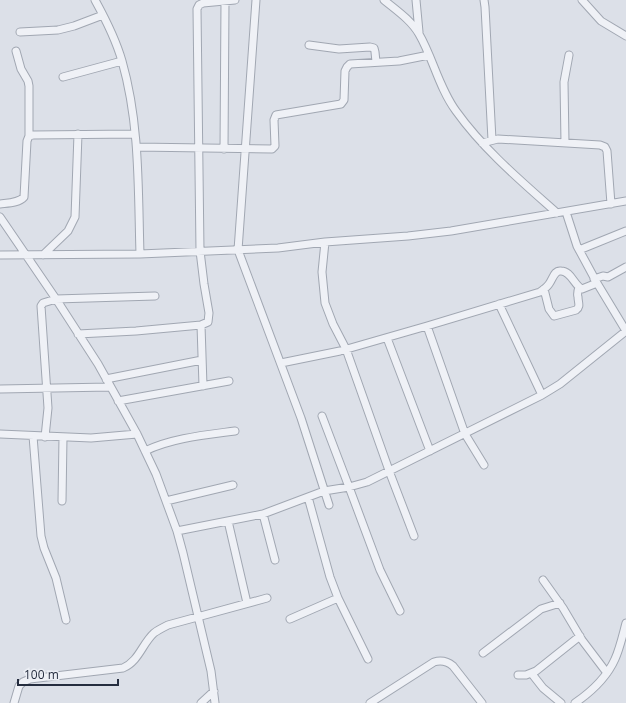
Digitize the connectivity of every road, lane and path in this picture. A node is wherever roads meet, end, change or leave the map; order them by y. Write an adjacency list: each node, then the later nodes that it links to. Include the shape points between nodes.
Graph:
1 (95, 0): 8 (street)
2 (230, 0): 26 (street, via 203,3 197,9); 27 (street)
3 (256, 0): 28 (street)
4 (384, 0): 10 (street)
5 (416, 0): 10 (street)
6 (484, 0): 22 (street)
7 (582, 0): 11 (street, via 601,21)
8 (103, 15): 9 (street, via 62,30); 16 (street)
9 (20, 32)
10 (419, 33): 14 (street)
11 (626, 36)
12 (309, 45): 17 (street, via 339,49 374,48)
13 (16, 51): 21 (street, via 29,86)
14 (429, 55): 17 (street, via 399,61); 23 (street, via 455,110)
15 (569, 55): 24 (street, via 564,82)
16 (122, 61): 18 (street); 20 (street, via 132,102)
17 (376, 62): 28 (street, via 356,63 347,67 342,104 276,115 274,148)
18 (63, 77)
19 (78, 134): 20 (street); 21 (street); 40 (street, via 75,217 68,231)
20 (136, 134): 25 (street)
21 (29, 136): 30 (street, via 24,197 22,200)
22 (492, 140): 23 (street); 24 (street)
23 (482, 143): 33 (street)
24 (565, 143): 31 (street, via 605,147)
25 (137, 147): 26 (street); 41 (street)
26 (199, 148): 27 (street); 39 (street)
27 (224, 149): 28 (street)
28 (245, 149): 37 (street)
29 (626, 201): 31 (street)
30 (0, 204)
31 (611, 204): 32 (street)
32 (566, 212): 33 (street); 38 (street)
33 (557, 213): 36 (street, via 451,231)
34 (0, 217): 42 (street)
35 (626, 231): 38 (street)
36 (325, 242): 37 (street); 56 (street, via 322,288 333,324)
37 (238, 250): 39 (street); 58 (street)
38 (579, 250): 45 (street)
39 (200, 251): 41 (street); 51 (street, via 210,313 208,322)
40 (43, 254): 41 (street); 42 (street)
41 (140, 254)
42 (25, 255): 43 (street); 49 (street)
43 (0, 256)
44 (626, 267): 45 (street)
45 (595, 281): 46 (street, via 586,288); 53 (street)
46 (579, 287): 47 (street, via 570,276 560,270); 47 (street, via 578,308 554,316 549,309)
47 (544, 289): 50 (street)
48 (155, 296): 49 (street)
49 (56, 299): 54 (street); 63 (street, via 46,301 41,306)
50 (499, 304): 52 (street); 65 (street)
51 (201, 324): 54 (street, via 136,332); 57 (street)
52 (427, 326): 55 (street); 71 (street)
53 (626, 331): 65 (street, via 560,384)
54 (78, 334): 59 (street)
55 (387, 338): 56 (street); 76 (street)
56 (346, 349): 58 (street); 78 (street)
57 (202, 360): 59 (street); 61 (street)
58 (280, 363): 81 (street)
59 (106, 379): 62 (street)
60 (229, 381): 61 (street)
61 (203, 386): 66 (street)
62 (110, 387): 63 (street); 66 (street)
63 (47, 388): 64 (street); 73 (street)
64 (0, 389)
65 (542, 395): 71 (street)
66 (118, 401): 70 (street)
67 (322, 416): 80 (street)
68 (235, 431): 75 (street, via 207,434)
69 (0, 434): 72 (street)
70 (137, 434): 74 (street, via 91,438); 75 (street)
71 (465, 434): 76 (street); 77 (street)
72 (33, 436): 73 (street); 99 (street, via 40,536 56,578)
73 (46, 437): 74 (street)
74 (63, 437): 84 (street)
75 (145, 451): 83 (street)
76 (430, 451): 78 (street)
77 (484, 465)
78 (389, 471): 80 (street, via 367,482); 89 (street)
79 (233, 485): 83 (street)
80 (349, 487): 81 (street); 96 (street, via 380,570)
81 (324, 491): 82 (street); 85 (street)
82 (308, 498): 86 (street); 93 (street)
83 (166, 500): 88 (street)
84 (62, 501)
85 (329, 505)
86 (264, 514): 87 (street); 90 (street)
87 (228, 521): 88 (street); 94 (street)
88 (177, 531): 97 (street)
89 (414, 536)
90 (275, 560)
91 (543, 580): 95 (street)
92 (267, 598): 94 (street)
93 (338, 598): 98 (street); 103 (street)
94 (247, 603): 97 (street)
95 (560, 603): 101 (street); 102 (street, via 541,609)
96 (400, 611)
97 (199, 617): 107 (street); 108 (street, via 168,625 154,633 134,660 123,668 38,677 23,682 18,686)
98 (290, 619)
99 (66, 620)
100 (626, 622): 104 (street, via 616,658)
101 (580, 636): 104 (street); 105 (street)
102 (483, 654)
103 (368, 659)
104 (607, 673): 114 (street)
105 (532, 674): 106 (street); 113 (street, via 543,688)
106 (518, 675)
107 (214, 691): 109 (street); 110 (street)
108 (14, 703)
109 (200, 703)
110 (215, 703)
111 (370, 703): 112 (street, via 434,662 441,661 453,666)
112 (482, 703)
113 (561, 703)
114 (575, 703)

